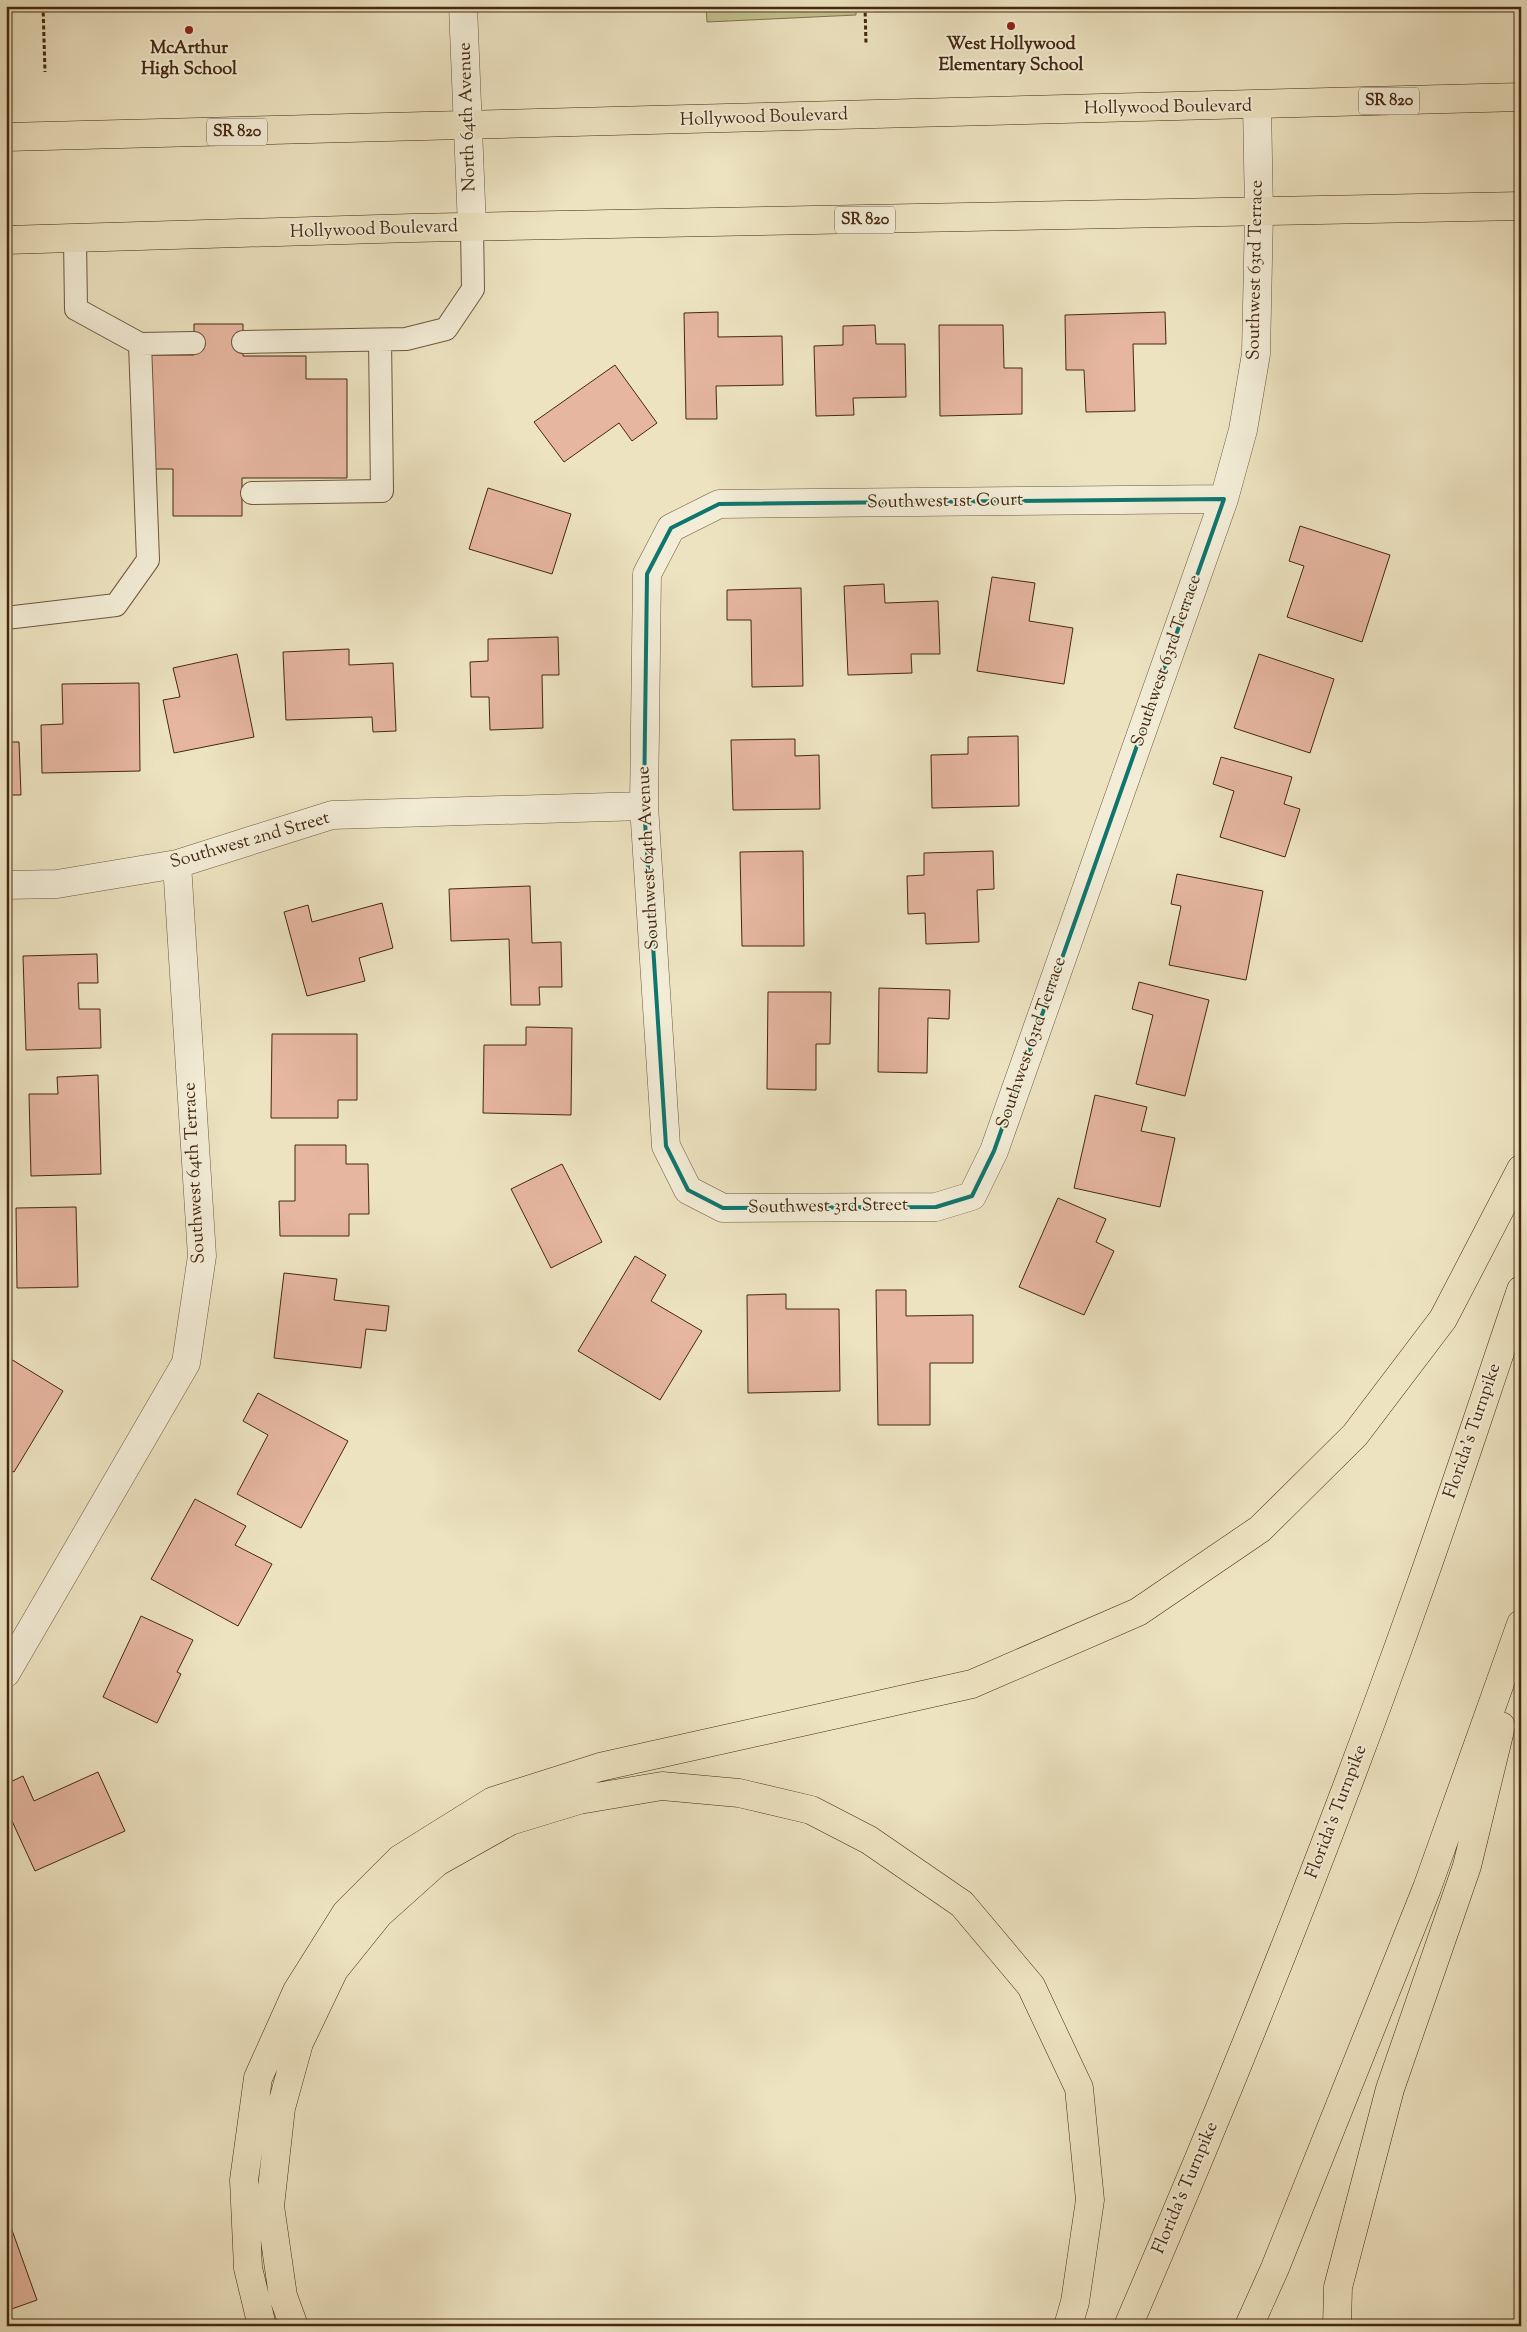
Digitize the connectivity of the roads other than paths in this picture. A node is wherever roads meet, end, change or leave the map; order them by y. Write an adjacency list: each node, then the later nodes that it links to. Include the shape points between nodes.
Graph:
1 (463, 6): 4 (street, North 64th Avenue)
2 (1521, 98): 3 (highway, Hollywood Boulevard / SR 820)
3 (1257, 106): 4 (highway, Hollywood Boulevard / SR 820); 7 (street, Southwest 63rd Terrace)
4 (468, 126): 5 (highway, Hollywood Boulevard / SR 820); 8 (street, North 64th Avenue)
5 (6, 137)
6 (1521, 206): 7 (highway, Hollywood Boulevard / SR 820)
7 (1259, 213): 8 (highway, Hollywood Boulevard / SR 820); 16 (street, Southwest 63rd Terrace, via 1256,354 1243,430)
8 (472, 227): 9 (highway, Hollywood Boulevard / SR 820); 11 (lane, via 473,289 446,329 406,339)
9 (75, 238): 10 (highway, Hollywood Boulevard / SR 820); 14 (lane, via 76,309)
10 (6, 240)
11 (380, 340): 12 (lane); 15 (lane, via 382,491)
12 (243, 342)
13 (194, 343): 14 (lane)
14 (140, 344): 18 (lane, via 148,560 116,605)
15 (252, 493)
16 (1224, 499): 17 (street, Southwest 1st Court, via 719,504); 24 (street, Southwest 63rd Terrace, via 997,1142)
17 (671, 528): 19 (street, Southwest 64th Avenue, via 646,574)
18 (6, 618)
19 (644, 806): 20 (street, Southwest 2nd Street, via 332,815); 23 (street, Southwest 64th Avenue, via 666,1146)
20 (177, 864): 21 (street, Southwest 2nd Street, via 56,884); 28 (street, Southwest 64th Terrace, via 202,1256 186,1363)
21 (6, 885)
22 (1521, 1169): 29 (highway, via 1443,1319 1355,1435 1260,1529 1138,1612 972,1684 600,1767 493,1802 400,1860 346,1913 297,1990 258,2078 244,2180 248,2268)
23 (688, 1190): 24 (street, Southwest 3rd Street, via 723,1208 936,1206)
24 (972, 1196)
25 (1521, 1290): 32 (highway, Florida's Turnpike, via 1416,1600 1316,1868)
26 (1521, 1624): 33 (highway, via 1427,1888)
27 (1521, 1643): 34 (highway, via 1467,1866 1390,2090 1338,2287)
28 (6, 1673)
29 (262, 2326)
30 (294, 2326): 31 (highway, via 283,2296 270,2206 281,2108 299,2044 334,1970 379,1914 445,1857 510,1821 579,1800 662,1786 739,1793 810,1810 869,1840 962,1904 1031,1986 1079,2088 1090,2200 1075,2302)
31 (1068, 2326)
32 (1128, 2326)
33 (1249, 2326)
34 (1337, 2326)

